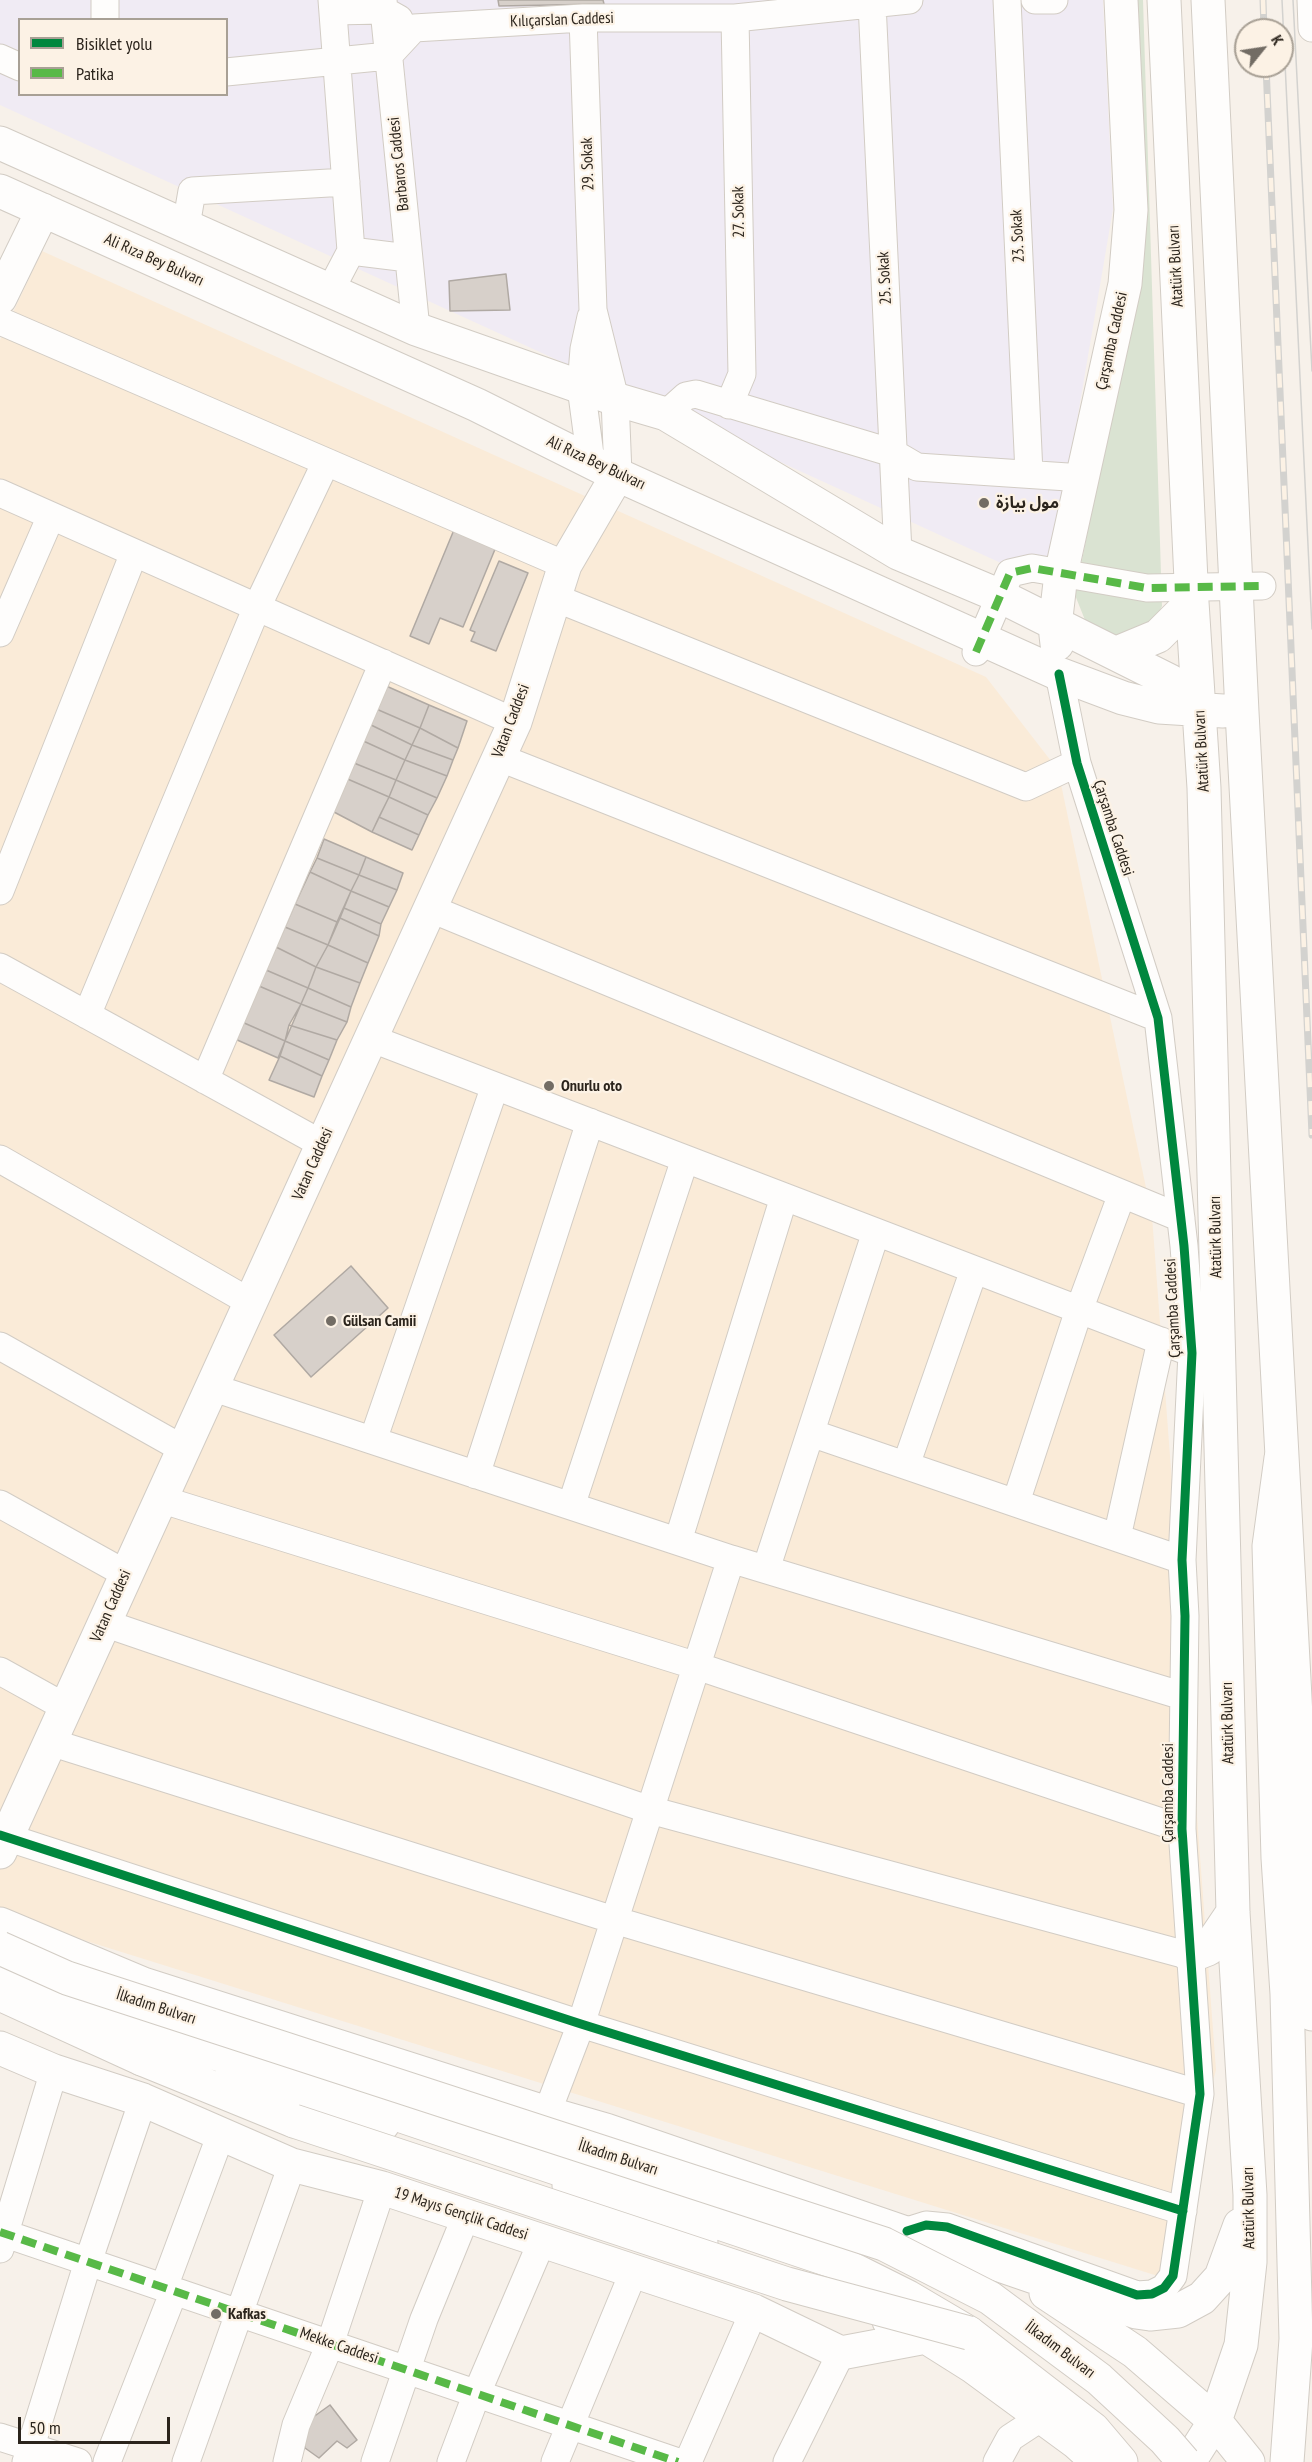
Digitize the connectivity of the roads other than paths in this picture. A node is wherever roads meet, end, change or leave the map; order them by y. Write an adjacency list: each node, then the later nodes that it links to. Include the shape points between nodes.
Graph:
1 (105, 0): 13 (street)
2 (909, 0): 10 (street, Kılıçarslan Caddesi)
3 (1007, 0): 42 (street, 23. Sokak)
4 (1035, 0): 5 (street)
5 (1054, 0)
6 (1121, 0): 43 (main road, Çarşamba Caddesi, via 1131,210 1125,284)
7 (1164, 0): 51 (main road, Atatürk Bulvarı)
8 (1208, 0): 50 (main road)
9 (1311, 0): 17 (street)
10 (872, 3): 15 (street, Kılıçarslan Caddesi); 39 (street, 25. Sokak)
11 (383, 5): 12 (street); 16 (street); 18 (street, Barbaros Caddesi)
12 (333, 6): 20 (street)
13 (105, 18)
14 (583, 18): 15 (street, Kılıçarslan Caddesi); 16 (street, Kılıçarslan Caddesi); 32 (street, 29. Sokak)
15 (735, 18): 37 (street, 27. Sokak, via 742,374)
16 (414, 28): 18 (street)
17 (1312, 28)
18 (388, 56): 20 (street); 29 (street, Barbaros Caddesi)
19 (0, 58): 21 (street)
20 (337, 61): 22 (street); 24 (street)
21 (18, 66)
22 (228, 72)
23 (0, 143): 27 (main road)
24 (346, 182): 27 (street, via 192,191); 28 (street)
25 (0, 191): 26 (main road, Ali Rıza Bey Bulvarı)
26 (43, 210): 31 (main road); 41 (main road, Ali Rıza Bey Bulvarı, via 477,405)
27 (186, 226): 30 (main road)
28 (351, 251): 29 (street); 30 (street)
29 (408, 258): 34 (street, Barbaros Caddesi)
30 (330, 291): 34 (main road)
31 (0, 298)
32 (593, 310): 35 (street); 36 (street)
33 (0, 321): 40 (street)
34 (416, 329): 35 (main road)
35 (581, 387): 36 (main road); 41 (street)
36 (615, 399): 38 (main road); 41 (street)
37 (729, 405): 38 (street, via 696,394 686,396); 39 (street)
38 (666, 414): 47 (main road)
39 (893, 453): 42 (street, via 917,467); 47 (street, 25. Sokak)
40 (326, 462): 48 (street); 54 (street)
41 (604, 468): 48 (main road, Vatan Caddesi); 57 (main road, Ali Rıza Bey Bulvarı)
42 (1029, 473): 43 (street)
43 (1083, 478): 49 (main road, Çarşamba Caddesi)
44 (0, 493): 45 (street)
45 (51, 516): 46 (street); 56 (street)
46 (134, 553): 54 (street); 66 (street)
47 (898, 553): 52 (main road)
48 (570, 556): 53 (main road, Vatan Caddesi)
49 (1061, 574): 51 (street); 52 (street, via 1032,568 1010,573); 55 (main road, Çarşamba Caddesi)
50 (1249, 586): 51 (street); 62 (main road)
51 (1191, 594): 58 (main road, via 1158,636); 61 (main road, Atatürk Bulvarı)
52 (1000, 596): 55 (main road); 57 (street)
53 (553, 597): 63 (main road, Vatan Caddesi); 65 (street, via 1026,787)
54 (257, 607): 59 (street); 69 (street)
55 (1055, 626): 58 (main road); 60 (main road, Çarşamba Caddesi)
56 (0, 633)
57 (979, 645): 60 (main road, Ali Rıza Bey Bulvarı)
58 (1117, 653): 61 (main road, via 1170,681)
59 (383, 663): 63 (street); 72 (street)
60 (1059, 674): 61 (main road, Ali Rıza Bey Bulvarı, via 1141,703); 65 (street, Çarşamba Caddesi)
61 (1200, 709): 62 (main road, Ali Rıza Bey Bulvarı); 114 (main road, Atatürk Bulvarı)
62 (1242, 712): 92 (main road)
63 (514, 722): 64 (main road, Vatan Caddesi)
64 (498, 757): 67 (main road, Vatan Caddesi); 70 (street)
65 (1077, 763): 70 (street, Çarşamba Caddesi)
66 (0, 891)
67 (429, 908): 71 (main road, Vatan Caddesi); 78 (street)
68 (0, 967): 69 (street)
69 (87, 1015): 72 (street)
70 (1158, 1017): 80 (street, Çarşamba Caddesi)
71 (370, 1038): 73 (street); 75 (main road, Vatan Caddesi)
72 (205, 1080): 75 (street)
73 (495, 1086): 74 (street); 90 (street)
74 (590, 1122): 77 (street); 94 (street)
75 (322, 1144): 83 (main road, Vatan Caddesi)
76 (0, 1159): 83 (street)
77 (685, 1159): 79 (street); 98 (street)
78 (1122, 1194): 80 (street); 84 (street)
79 (784, 1197): 81 (street); 100 (street)
80 (1181, 1218): 87 (street, Çarşamba Caddesi)
81 (876, 1232): 82 (street); 89 (street)
82 (974, 1269): 84 (street); 93 (street)
83 (250, 1302): 88 (main road, Vatan Caddesi)
84 (1078, 1310): 85 (street); 96 (street)
85 (1161, 1341): 87 (street); 99 (street)
86 (0, 1346): 91 (street)
87 (1192, 1353): 102 (street, Çarşamba Caddesi)
88 (211, 1387): 90 (street); 91 (main road, Vatan Caddesi)
89 (811, 1433): 93 (street); 103 (street)
90 (373, 1440): 94 (street)
91 (183, 1449): 95 (main road, Vatan Caddesi)
92 (1281, 1458): 120 (main road); 169 (main road, via 1269,1546 1296,2339)
93 (906, 1465): 96 (street)
94 (476, 1474): 98 (street)
95 (160, 1499): 104 (main road, Vatan Caddesi); 106 (street)
96 (1016, 1503): 99 (street)
97 (0, 1504): 104 (street)
98 (571, 1506): 100 (street)
99 (1117, 1537): 102 (street)
100 (678, 1541): 101 (street)
101 (731, 1559): 103 (street); 106 (street)
102 (1182, 1560): 108 (street, Çarşamba Caddesi)
103 (766, 1569): 108 (street)
104 (126, 1574): 105 (main road, Vatan Caddesi)
105 (104, 1623): 109 (main road, Vatan Caddesi); 111 (street)
106 (697, 1666): 111 (street); 112 (street)
107 (0, 1671): 109 (street)
108 (1183, 1696): 112 (street, Çarşamba Caddesi)
109 (65, 1707): 110 (main road, Vatan Caddesi)
110 (50, 1742): 113 (main road, Vatan Caddesi); 115 (street)
111 (650, 1810): 115 (street); 117 (street)
112 (1182, 1829): 117 (street, Çarşamba Caddesi)
113 (2, 1842): 121 (street)
114 (1233, 1912): 117 (main road, via 1208,1949); 131 (main road, Atatürk Bulvarı)
115 (614, 1920): 121 (street); 125 (street)
116 (2, 1937): 127 (main road, İlkadım Bulvarı); 167 (main road, İlkadım Bulvarı, bridge, via 67,1978 884,2244 990,2298 1099,2379)
117 (1190, 1956): 125 (street, Çarşamba Caddesi)
118 (0, 1972): 143 (main road, İlkadım Bulvarı, bridge, via 69,2004 844,2265)
119 (0, 1994): 123 (main road)
120 (1312, 2014)
121 (581, 2024): 127 (street); 132 (street)
122 (0, 2048): 124 (main road, 19 Mayıs Gençlik Caddesi)
123 (142, 2059): 143 (main road, bridge, via 294,2121 788,2284); 144 (main road, via 492,2154)
124 (54, 2071): 126 (main road, 19 Mayıs Gençlik Caddesi); 135 (street)
125 (1200, 2094): 132 (street, Çarşamba Caddesi)
126 (143, 2100): 128 (main road, 19 Mayıs Gençlik Caddesi); 137 (street)
127 (547, 2114): 134 (main road, İlkadım Bulvarı, via 606,2130)
128 (221, 2134): 129 (main road, 19 Mayıs Gençlik Caddesi); 140 (street)
129 (292, 2165): 130 (main road, 19 Mayıs Gençlik Caddesi); 142 (street)
130 (382, 2188): 133 (main road, 19 Mayıs Gençlik Caddesi); 145 (street)
131 (1250, 2195): 138 (main road, via 1221,2277 1202,2298 1178,2311 1136,2312); 150 (main road, Atatürk Bulvarı, via 1250,2262 1241,2345)
132 (1184, 2211): 134 (street, Çarşamba Caddesi, via 1173,2276 1164,2288 1152,2294 1137,2295 1100,2283 947,2227 926,2225)
133 (466, 2216): 136 (main road, 19 Mayıs Gençlik Caddesi); 147 (street)
134 (907, 2231): 138 (main road, İlkadım Bulvarı)
135 (2, 2239): 137 (street, Mekke Caddesi)
136 (542, 2241): 139 (main road, 19 Mayıs Gençlik Caddesi); 148 (street)
137 (88, 2262): 140 (street, Mekke Caddesi); 153 (street)
138 (1003, 2265): 150 (main road, via 1135,2352)
139 (634, 2271): 141 (main road, 19 Mayıs Gençlik Caddesi); 151 (street)
140 (169, 2289): 142 (street, Mekke Caddesi); 155 (street)
141 (754, 2311): 146 (main road, 19 Mayıs Gençlik Caddesi); 162 (street)
142 (237, 2312): 145 (street, Mekke Caddesi); 156 (street)
143 (969, 2333): 166 (main road, İlkadım Bulvarı, via 1093,2429)
144 (926, 2337): 146 (main road); 149 (main road)
145 (330, 2344): 147 (street, Mekke Caddesi); 157 (street, via 296,2425)
146 (841, 2353): 163 (street)
147 (407, 2370): 148 (street, Mekke Caddesi); 158 (street)
148 (477, 2393): 151 (street, Mekke Caddesi); 159 (street)
149 (1042, 2417): 164 (street, via 1010,2438); 165 (main road)
150 (1215, 2421): 167 (main road, Atatürk Bulvarı); 168 (main road)
151 (571, 2425): 160 (street); 161 (street, Mekke Caddesi)
152 (0, 2437): 153 (street)
153 (28, 2454): 154 (street)
154 (78, 2462)
155 (107, 2462)
156 (186, 2462)
157 (287, 2462)
158 (375, 2462)
159 (451, 2462)
160 (555, 2462)
161 (678, 2462)
162 (688, 2462)
163 (787, 2462)
164 (997, 2462)
165 (1098, 2462)
166 (1121, 2462)
167 (1187, 2462)
168 (1248, 2462)
169 (1287, 2462)

